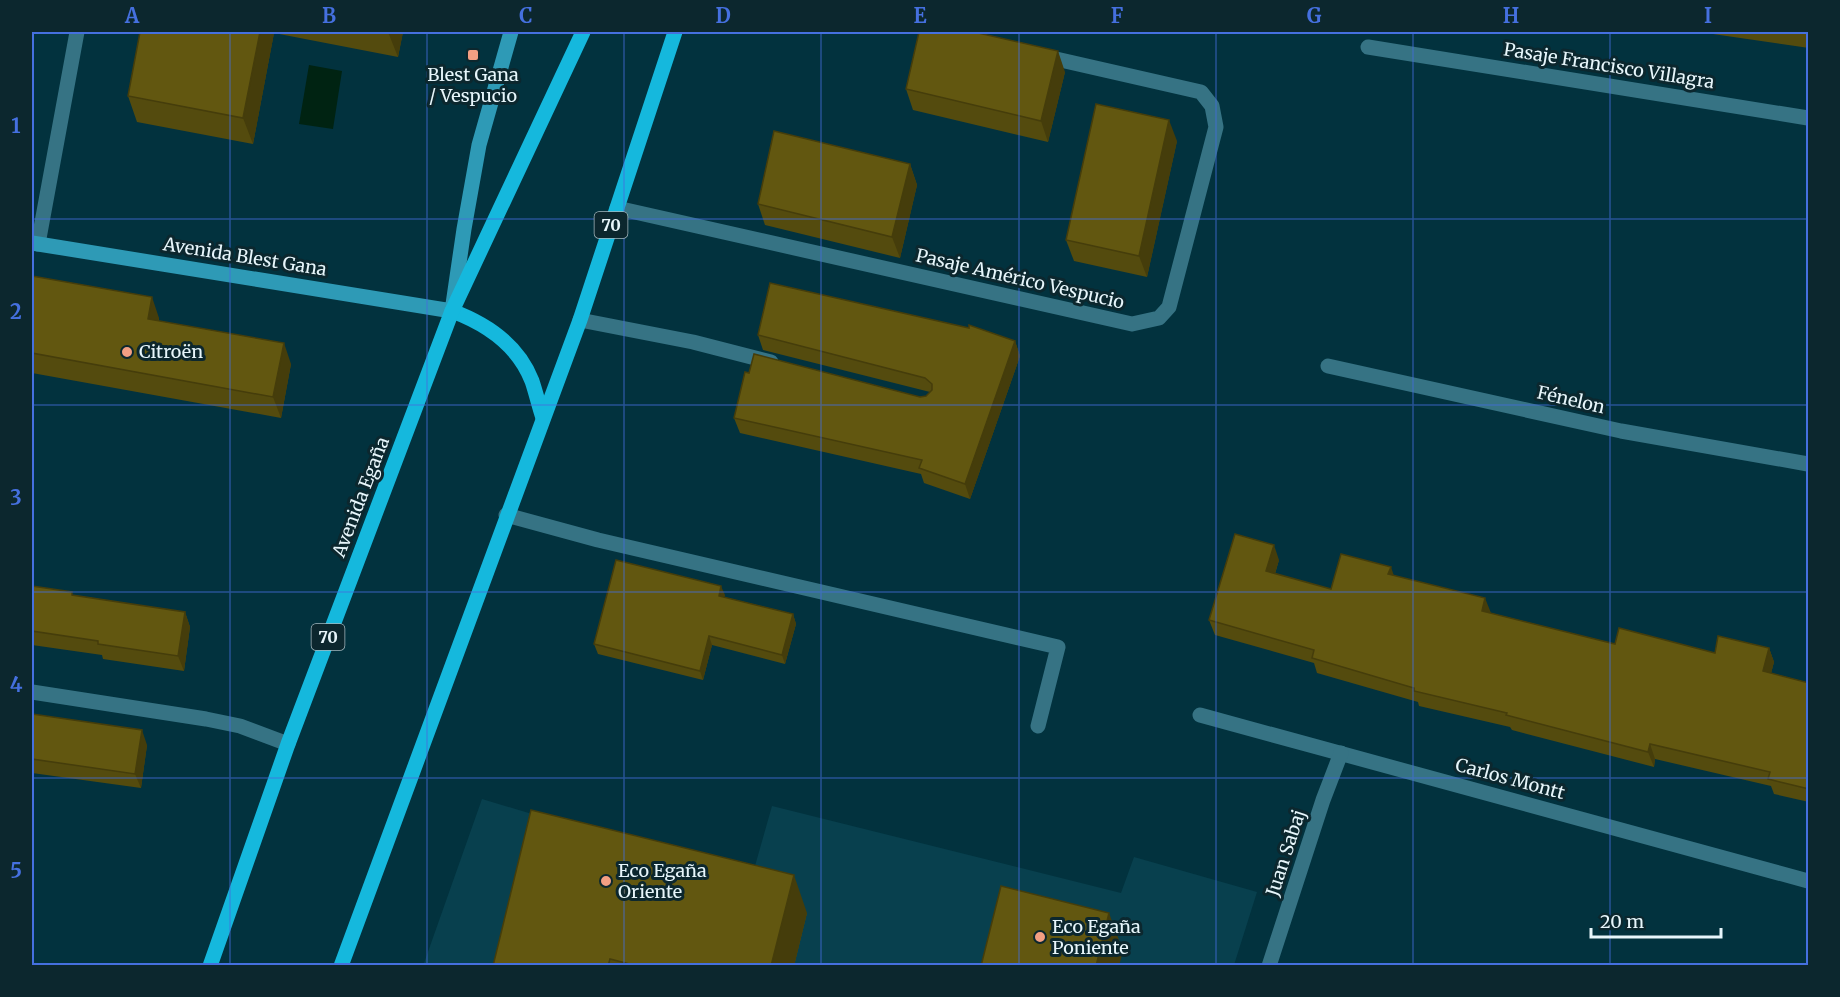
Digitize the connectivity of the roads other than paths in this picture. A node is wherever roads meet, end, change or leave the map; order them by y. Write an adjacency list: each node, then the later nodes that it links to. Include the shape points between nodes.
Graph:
1 (77, 32): 9 (street)
2 (511, 32): 10 (street, Avenida Egaña, via 479,145)
3 (583, 32): 10 (main road, 70)
4 (675, 32): 8 (main road, 70)
5 (1368, 47): 7 (street, Pasaje Francisco Villagra)
6 (1027, 52): 8 (street, Pasaje Américo Vespucio, via 1201,92 1212,106 1216,127 1169,306 1159,318 1132,324)
7 (1809, 118)
8 (617, 208): 11 (main road, 70)
9 (35, 243): 10 (street, Avenida Blest Gana)
10 (452, 311): 14 (main road, via 485,326 514,350 531,380); 20 (main road, Avenida Egaña / 70)
11 (580, 320): 12 (street, via 693,342); 14 (main road, 70)
12 (782, 365)
13 (1328, 366): 15 (street, Fénelon, via 1621,431)
14 (543, 418): 16 (main road, 70)
15 (1809, 464)
16 (506, 515): 19 (street, via 1058,647); 24 (main road, 70)
17 (32, 692): 20 (street, via 206,719 240,726)
18 (1200, 715): 21 (street, Carlos Montt)
19 (1038, 726)
20 (288, 744): 23 (main road, Avenida Egaña / 70)
21 (1341, 753): 22 (street, Carlos Montt); 25 (street, Juan Sabaj)
22 (1809, 881)
23 (210, 966)
24 (341, 966)
25 (1269, 966)

